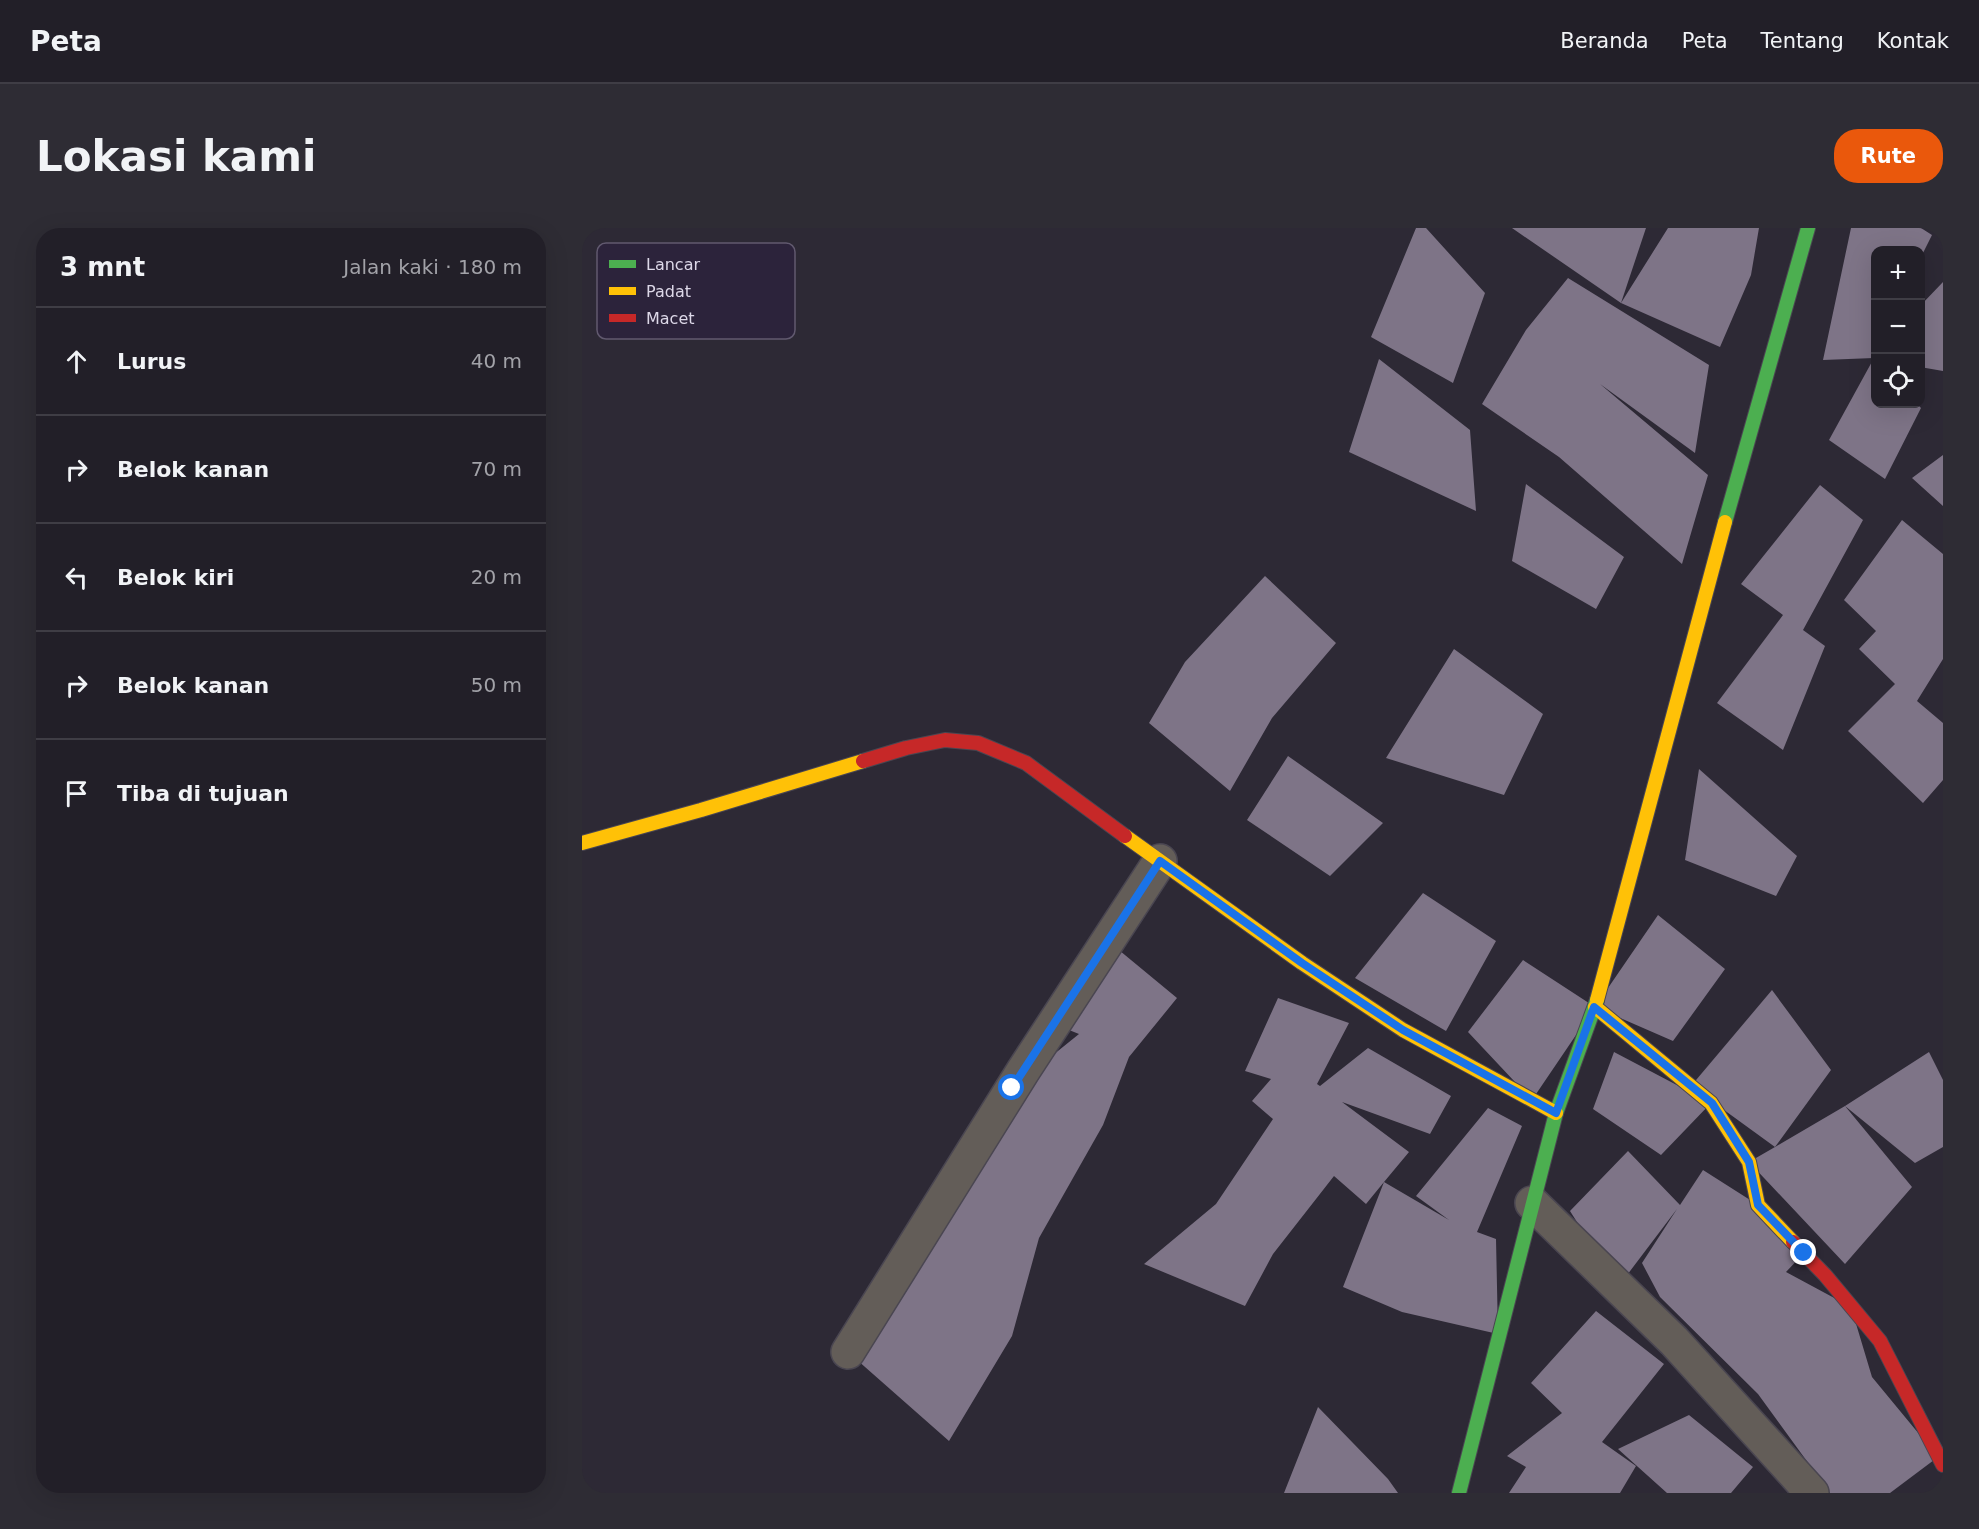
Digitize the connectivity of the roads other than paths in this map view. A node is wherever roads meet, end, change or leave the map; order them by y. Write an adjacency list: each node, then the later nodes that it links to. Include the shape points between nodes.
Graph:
1 (1808, 228): 4 (street)
2 (582, 843): 3 (street, via 945,740 978,742 1026,763)
3 (1160, 861): 5 (street, via 1403,1030); 7 (street, via 1023,1071)
4 (1594, 1007): 5 (street); 8 (street, via 1712,1103 1749,1162 1758,1205 1825,1275 1880,1341)
5 (1556, 1113): 6 (street)
6 (1532, 1203): 9 (street); 10 (street, via 1674,1341)
7 (848, 1352)
8 (1943, 1466)
9 (1459, 1493)
10 (1812, 1493)

